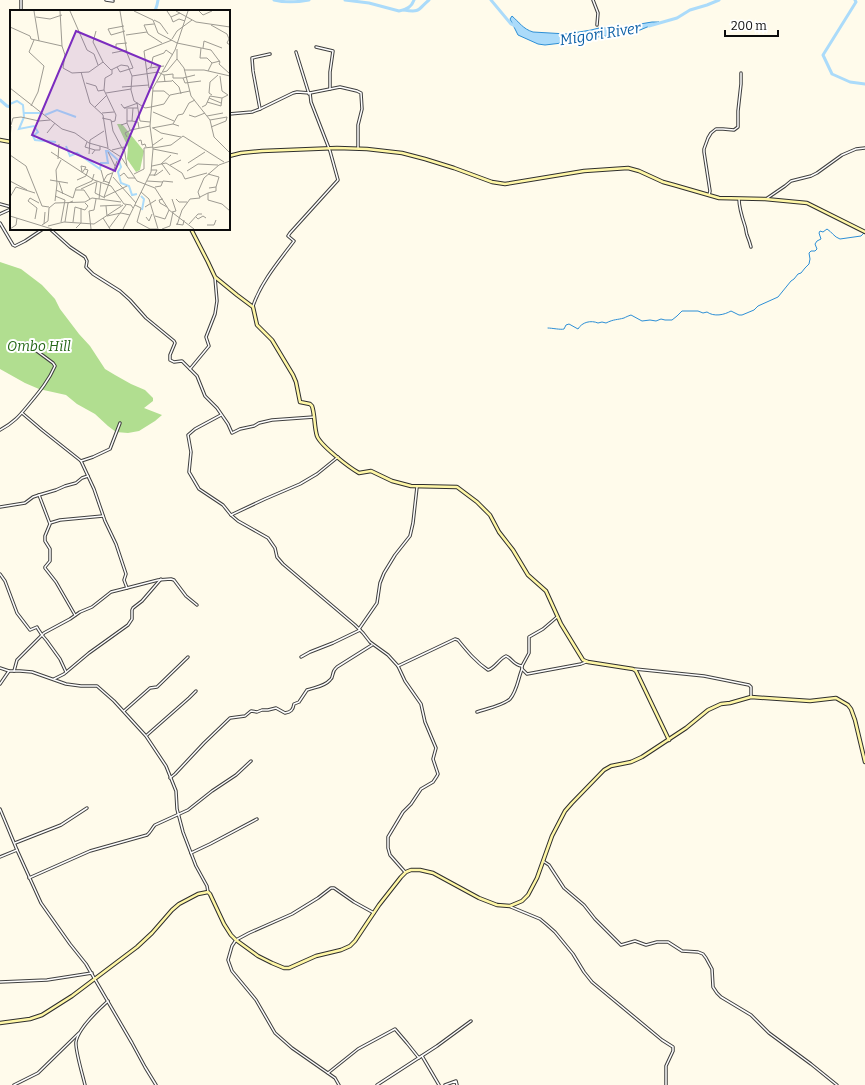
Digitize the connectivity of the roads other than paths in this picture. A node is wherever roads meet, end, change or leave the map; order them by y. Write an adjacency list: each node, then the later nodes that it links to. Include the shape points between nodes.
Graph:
1 (106, 0): 3 (street)
2 (593, 0): 4 (street, via 598,13)
3 (113, 1)
4 (598, 25)
5 (316, 47): 9 (street, via 334,51)
6 (296, 52): 10 (street)
7 (270, 54): 11 (street, via 252,58)
8 (741, 73): 19 (street, via 738,127 734,130 713,131 704,149)
9 (330, 89): 10 (street); 16 (street, via 345,88 361,94)
10 (309, 94): 11 (street, via 293,93); 15 (street)
11 (260, 109): 12 (street)
12 (230, 114)
13 (0, 140): 14 (street)
14 (10, 142)
15 (328, 148): 16 (street); 18 (street, via 262,151); 33 (street, via 338,181 290,232 288,237 294,241 269,277)
16 (358, 148): 19 (street, via 425,158 498,184 628,168)
17 (865, 148): 21 (street, via 842,155 817,173 791,181)
18 (230, 156)
19 (709, 195): 20 (street)
20 (739, 199): 21 (street); 31 (street, via 741,216)
21 (765, 199): 30 (street, via 807,204)
22 (0, 204): 23 (street)
23 (10, 208)
24 (10, 209): 25 (street)
25 (0, 214)
26 (0, 223): 27 (street, via 15,246)
27 (42, 230)
28 (51, 230): 35 (street, via 85,257 87,268 93,274 123,294 159,330 175,342 170,360 182,361)
29 (192, 230): 32 (street)
30 (864, 232)
31 (751, 248)
32 (215, 277): 33 (street); 35 (street, via 217,301 206,338 209,346)
33 (253, 307): 38 (street, via 257,325 276,346 295,380 300,402 311,405)
34 (26, 343): 36 (street, via 55,366 47,383)
35 (190, 369): 37 (street, via 197,376 205,396)
36 (22, 413): 40 (street, via 14,422); 42 (street)
37 (221, 414): 38 (street, via 232,432 272,420); 47 (street, via 188,434 191,452 189,472 199,489 223,505)
38 (314, 417): 41 (street, via 319,439)
39 (120, 423): 42 (street, via 110,449)
40 (0, 430)
41 (338, 457): 44 (street, via 359,473 371,471 398,483); 47 (street, via 300,484)
42 (81, 461): 43 (street)
43 (88, 476): 45 (street, via 76,483); 48 (street)
44 (417, 487): 55 (street, via 457,487 488,512 528,574 546,591); 56 (street, via 410,536 394,555 384,573 377,603)
45 (39, 495): 46 (street, via 25,503); 49 (street)
46 (0, 507)
47 (231, 515): 56 (street, via 268,538 283,564)
48 (104, 516): 49 (street); 52 (street, via 123,564)
49 (50, 523): 54 (street, via 45,541 50,549 50,561 45,568)
50 (0, 574): 57 (street, via 17,613 29,629 38,628)
51 (162, 579): 52 (street); 53 (street, via 173,579); 68 (street, via 133,608 129,624)
52 (127, 588): 54 (street, via 110,592)
53 (197, 605)
54 (75, 615): 57 (street)
55 (557, 617): 61 (street); 64 (street, via 543,630 530,637 529,653)
56 (360, 630): 58 (street); 60 (street)
57 (42, 635): 67 (street, via 16,662); 68 (street)
58 (373, 644): 62 (street); 79 (street, via 333,671 329,682 307,690 291,711 285,713 275,708 251,711 246,716 230,718)
59 (188, 657): 73 (street, via 157,687 150,688)
60 (301, 657)
61 (586, 662): 64 (street, via 528,673); 65 (street)
62 (398, 666): 64 (street, via 456,639 488,670 505,656); 89 (street, via 421,704 425,722 436,748 433,758 438,774 432,783 421,789 388,837 390,855)
63 (0, 668): 66 (street)
64 (522, 668): 74 (street, via 509,700)
65 (633, 669): 72 (street, via 704,676 749,685); 76 (street)
66 (9, 671): 67 (street); 70 (street)
67 (14, 671): 69 (street, via 32,672)
68 (66, 672): 69 (street)
69 (54, 679): 73 (street, via 71,685 97,686)
70 (0, 684)
71 (196, 691): 75 (street)
72 (751, 697): 76 (street, via 715,706); 78 (street, via 810,701 834,698 846,703 856,720)
73 (124, 712): 75 (street)
74 (477, 712)
75 (146, 736): 79 (street, via 166,766)
76 (668, 740): 88 (street, via 635,761 604,770 565,811)
77 (251, 761): 82 (street, via 234,777)
78 (865, 762)
79 (170, 778): 82 (street, via 176,792)
80 (87, 808): 84 (street, via 61,825)
81 (0, 809): 84 (street)
82 (178, 815): 86 (street); 90 (street, via 155,825 150,833 143,836 86,852)
83 (257, 819): 86 (street)
84 (15, 843): 85 (street)
85 (17, 850): 87 (street); 90 (street)
86 (191, 853): 91 (street)
87 (0, 857)
88 (543, 861): 92 (street, via 527,896); 114 (street, via 549,865 564,888 584,905 621,945 635,941 646,945 668,942 682,951 703,954 712,969 713,987 721,997 751,1015 769,1033)
89 (406, 872): 92 (street, via 417,870 434,873 483,900); 93 (street)
90 (29, 878): 95 (street, via 44,907)
91 (208, 892): 94 (street, via 227,930); 96 (street, via 198,894 180,904 146,939)
92 (510, 906): 113 (street, via 546,924 573,954 592,982 673,1047 666,1066)
93 (374, 913): 94 (street, via 331,888 292,914); 94 (street, via 350,946 316,956 289,968 258,956)
94 (236, 940): 104 (street, via 229,955 230,966 256,1000 274,1032)
95 (92, 973): 96 (street); 97 (street, via 47,980)
96 (95, 978): 98 (street); 100 (street, via 37,1017)
97 (0, 982)
98 (108, 1001): 101 (street); 107 (street)
99 (471, 1021): 102 (street)
100 (0, 1023)
101 (80, 1032): 105 (street, via 38,1073); 106 (street, via 76,1044)
102 (422, 1056): 103 (street); 110 (street)
103 (419, 1058): 104 (street, via 395,1029 358,1049); 109 (street)
104 (328, 1073): 108 (street)
105 (14, 1085)
106 (85, 1085)
107 (156, 1085)
108 (340, 1085)
109 (377, 1085)
110 (439, 1085)
111 (445, 1085): 112 (street, via 456,1081)
112 (457, 1085)
113 (666, 1085)
114 (838, 1085)

